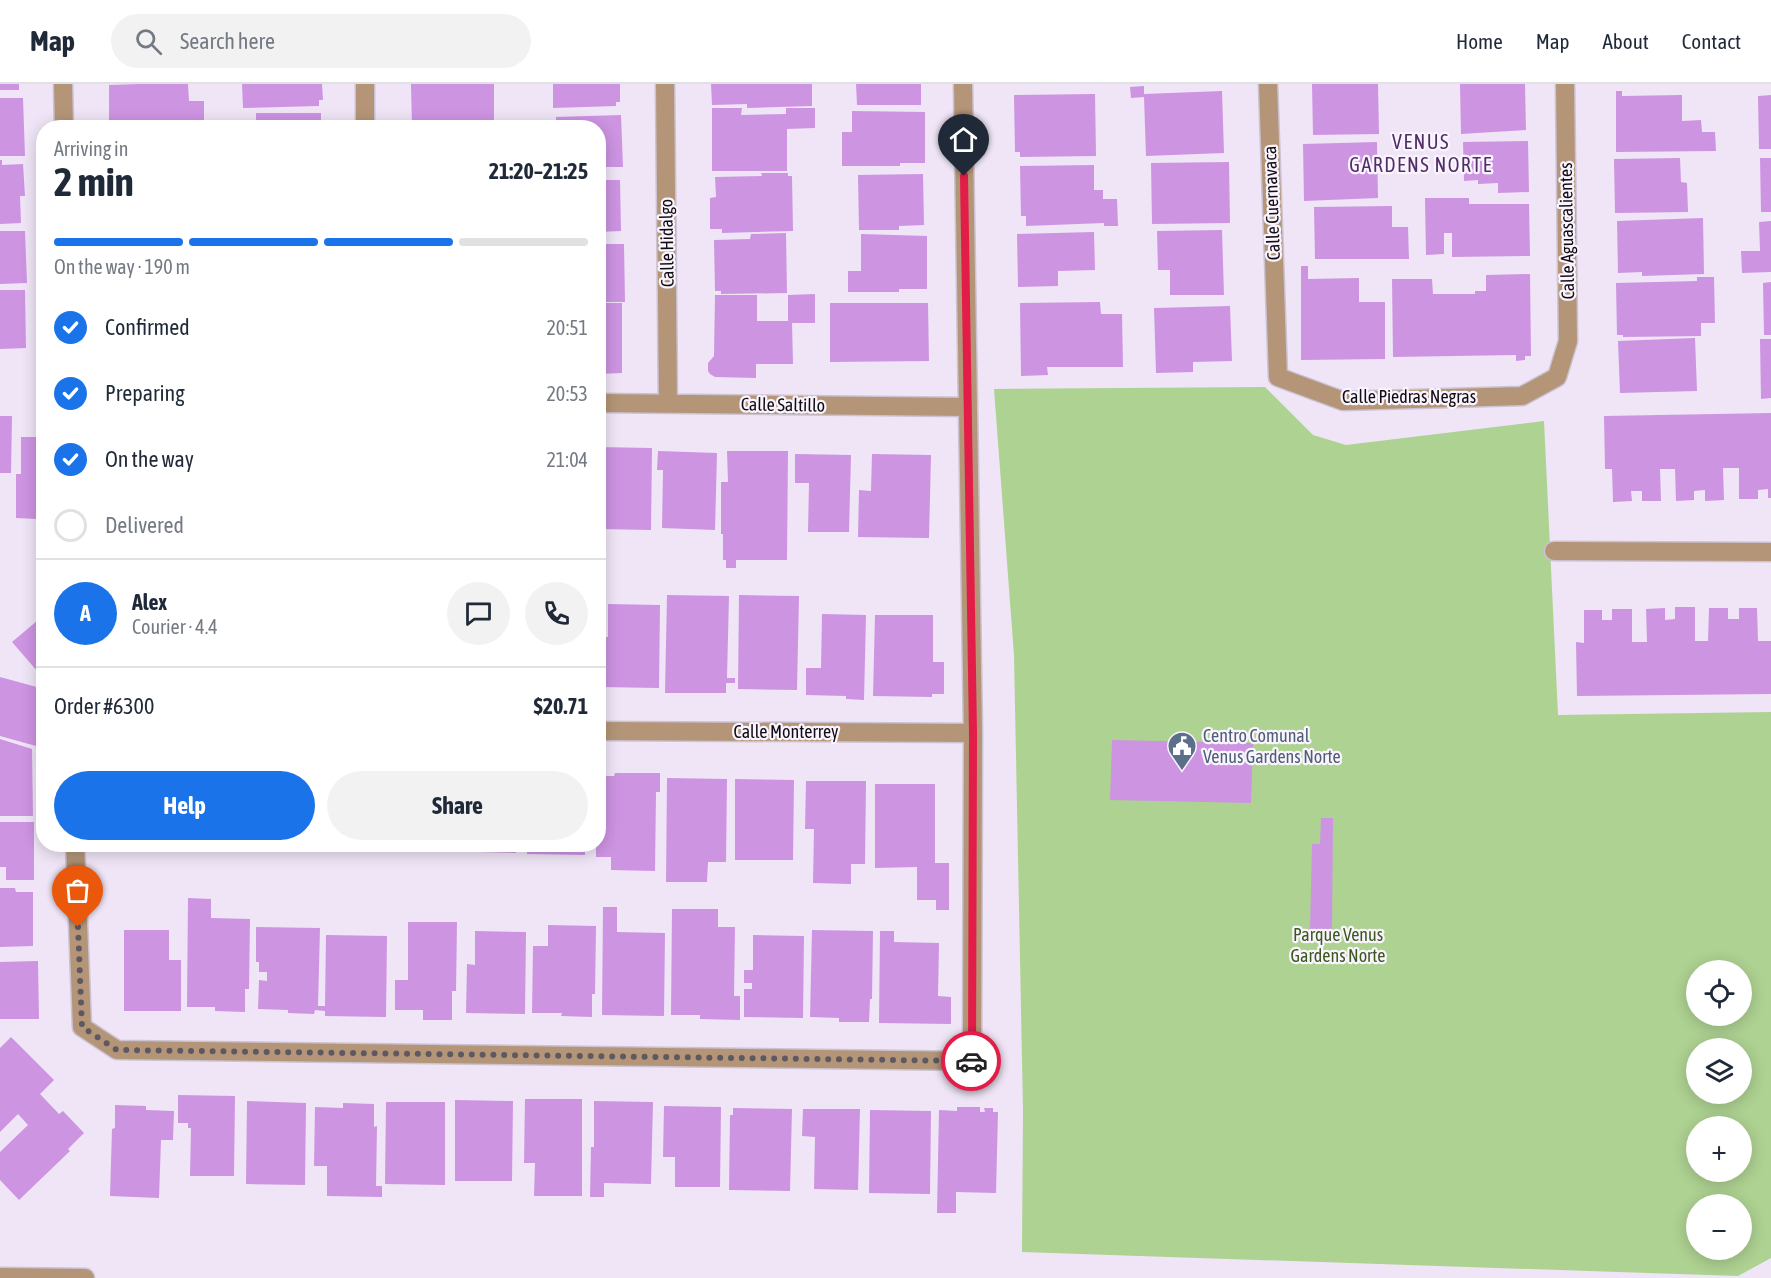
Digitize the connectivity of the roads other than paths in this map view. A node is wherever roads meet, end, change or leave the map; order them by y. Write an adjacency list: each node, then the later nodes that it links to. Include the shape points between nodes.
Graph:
1 (63, 84): 7 (street)
2 (365, 84): 8 (street)
3 (665, 84): 12 (street, Calle Hidalgo)
4 (963, 84): 13 (street)
5 (1268, 84): 9 (street, Calle Cuernavaca)
6 (1564, 84): 10 (street, Calle Aguascalientes, via 1568,341)
7 (64, 120)
8 (365, 120)
9 (1276, 322): 10 (street, Calle Piedras Negras, via 1278,377 1343,401 1522,396)
10 (1557, 377)
11 (606, 403): 12 (street, Calle Saltillo)
12 (668, 403): 13 (street, Calle Saltillo)
13 (967, 407): 17 (street)
14 (1554, 551): 15 (street)
15 (1771, 552)
16 (606, 731): 17 (street, Calle Monterrey)
17 (973, 733): 18 (street, via 972,1061 117,1050 82,1027)
18 (75, 852)
19 (0, 1277): 20 (street)
20 (85, 1278)

